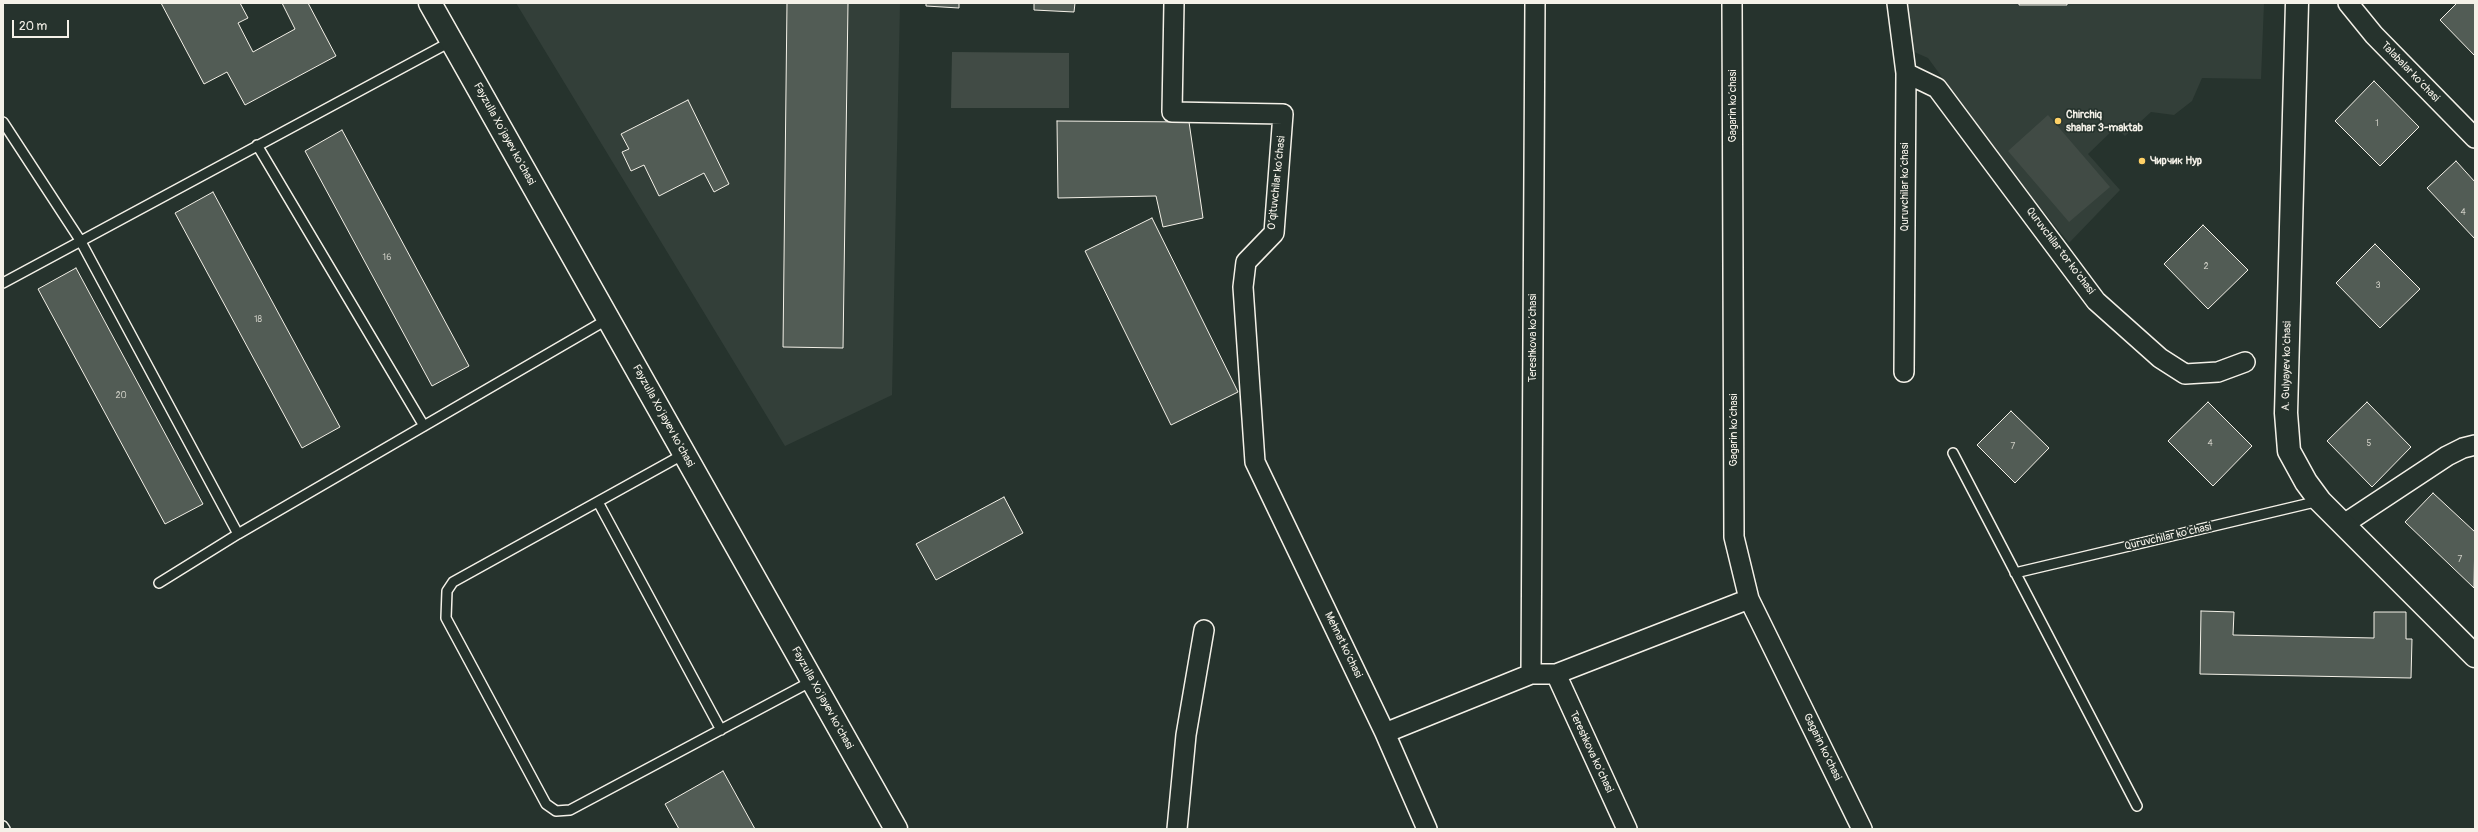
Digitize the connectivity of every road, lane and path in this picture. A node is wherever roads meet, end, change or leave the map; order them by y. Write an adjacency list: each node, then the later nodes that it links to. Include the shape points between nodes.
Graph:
1 (430, 3): 8 (main road, Fayzulla Xo‘jayev ko‘chasi)
2 (1174, 3): 22 (street, O‘qituvchilar ko‘chasi, via 1172,112 1283,114 1274,232 1246,262 1243,287)
3 (1535, 3): 32 (street, Tereshkova ko‘chasi)
4 (1732, 3): 29 (street, Gagarin ko‘chasi, via 1734,536)
5 (1897, 3): 9 (street, Quruvchilar ko‘chasi)
6 (2297, 3): 23 (main road, A. Gulyayev ko‘chasi, via 2286,413 2289,451)
7 (2348, 3): 11 (street, Talabalar ko‘chasi, via 2374,35)
8 (452, 41): 12 (lane); 15 (main road, Fayzulla Xo‘jayev ko‘chasi)
9 (1906, 73): 16 (street, Quruvchilar tor ko‘chasi, via 1937,88 2096,300 2160,358 2185,374 2218,372); 17 (street, Quruvchilar ko‘chasi)
10 (3, 122): 13 (lane)
11 (2475, 138)
12 (257, 145): 13 (lane); 18 (lane)
13 (80, 240): 14 (lane); 26 (lane)
14 (3, 283)
15 (608, 319): 18 (lane); 21 (main road, Fayzulla Xo‘jayev ko‘chasi)
16 (2245, 362)
17 (1904, 372)
18 (424, 426): 26 (lane)
19 (2475, 445): 25 (street, via 2447,456)
20 (1953, 453): 27 (lane)
21 (684, 454): 24 (lane); 34 (main road, Fayzulla Xo‘jayev ko‘chasi)
22 (1255, 462): 36 (street, Mehnat ko‘chasi)
23 (2320, 501): 25 (main road, A. Gulyayev ko‘chasi); 27 (lane, Quruvchilar ko‘chasi)
24 (598, 502): 35 (lane); 35 (lane, via 453,582 447,591 446,618 546,804 556,811 570,810)
25 (2344, 524): 31 (main road, A. Gulyayev ko‘chasi)
26 (238, 534): 28 (lane)
27 (2015, 573): 37 (lane)
28 (159, 583)
29 (1749, 599): 33 (street); 44 (street, Gagarin ko‘chasi)
30 (1204, 630): 41 (street, via 1186,735)
31 (2475, 656)
32 (1531, 674): 33 (street); 36 (street)
33 (1556, 674): 43 (street, Tereshkova ko‘chasi)
34 (812, 681): 35 (lane); 40 (main road, Fayzulla Xo‘jayev ko‘chasi)
35 (721, 730)
36 (1385, 733): 42 (street, Mehnat ko‘chasi)
37 (2137, 806)
38 (3, 826): 39 (lane)
39 (5, 829)
40 (896, 829)
41 (1177, 829)
42 (1427, 829)
43 (1627, 829)
44 (1862, 829)

